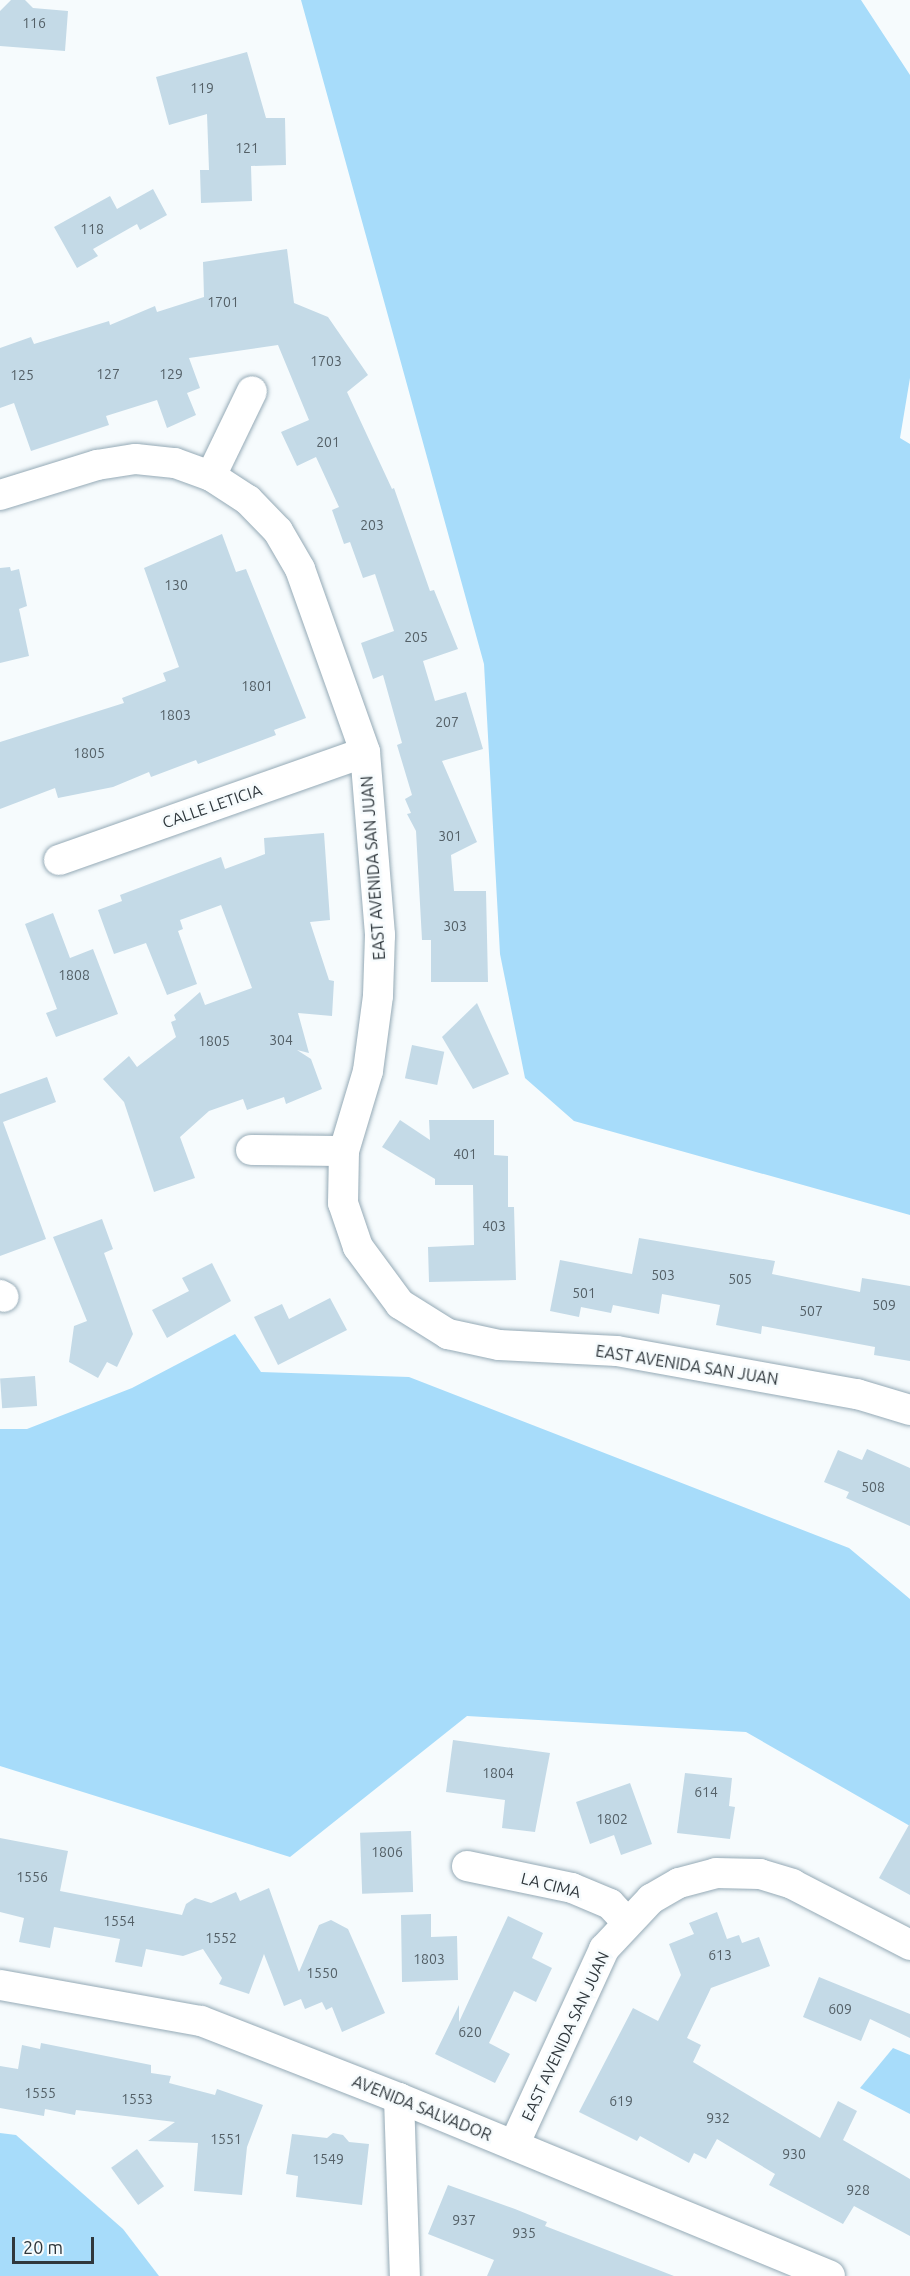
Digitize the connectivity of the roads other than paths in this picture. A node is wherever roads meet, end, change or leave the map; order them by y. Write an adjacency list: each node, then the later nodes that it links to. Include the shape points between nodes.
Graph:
1 (252, 391): 2 (street)
2 (211, 476): 3 (street, EAST AVENIDA SAN JUAN, via 175,463 136,459 97,465); 4 (street, EAST AVENIDA SAN JUAN, via 248,500 270,523 300,569)
3 (0, 495)
4 (365, 752): 5 (street, CALLE LETICIA); 7 (street, EAST AVENIDA SAN JUAN, via 380,935 378,996 368,1071)
5 (59, 860)
6 (252, 1150): 7 (street)
7 (344, 1151): 8 (street, EAST AVENIDA SAN JUAN, via 343,1203 358,1247 400,1304 448,1334 499,1346 617,1351 857,1394)
8 (910, 1410)
9 (467, 1866): 10 (street, LA CIMA, via 572,1887 610,1904)
10 (627, 1922): 11 (street, EAST AVENIDA SAN JUAN, via 651,1899 679,1884 716,1873 760,1874 792,1884); 14 (street, EAST AVENIDA SAN JUAN, via 604,1949)
11 (910, 1945)
12 (0, 1985): 13 (street, AVENIDA SALVADOR, via 201,2021)
13 (399, 2098): 14 (street, AVENIDA SALVADOR); 15 (street)
14 (514, 2145): 16 (street, AVENIDA SALVADOR)
15 (405, 2276)
16 (830, 2276)

